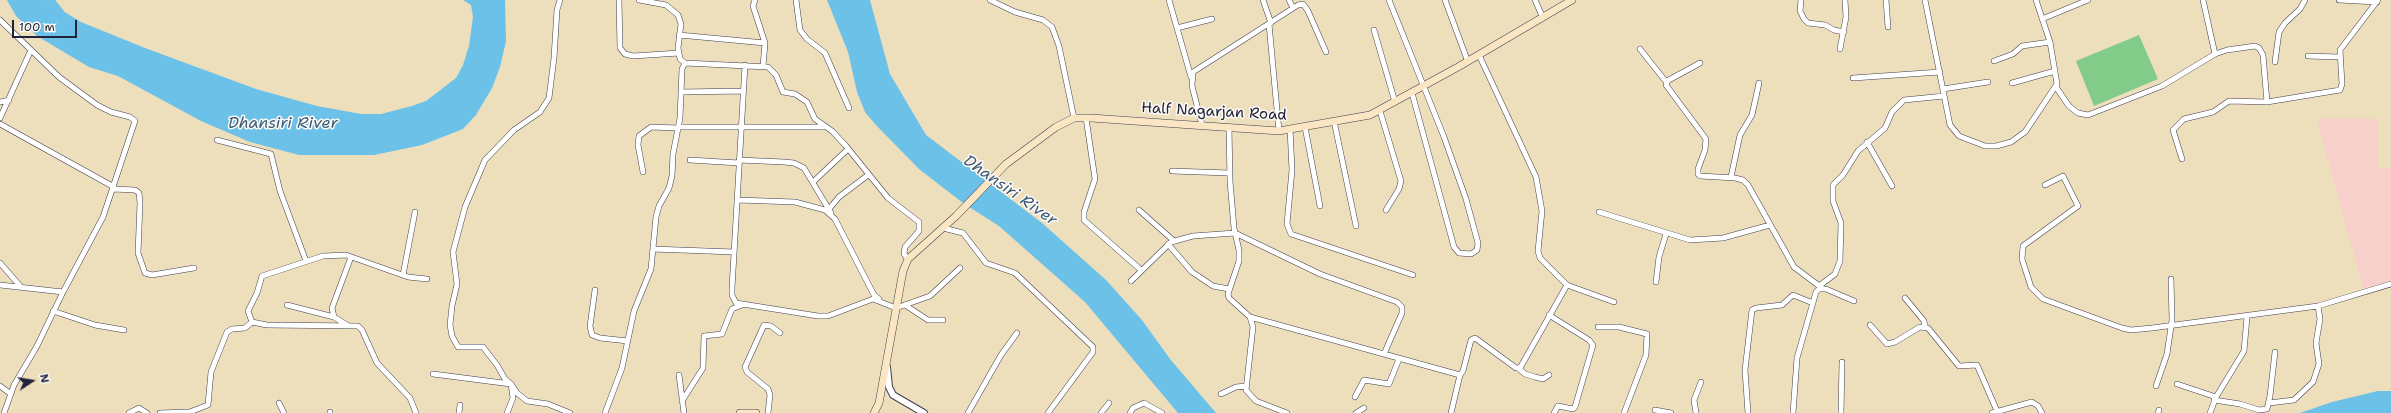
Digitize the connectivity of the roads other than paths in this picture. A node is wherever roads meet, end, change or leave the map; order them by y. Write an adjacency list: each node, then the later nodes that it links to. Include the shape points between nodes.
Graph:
1 (560, 0): 178 (street, via 549,98 540,112 514,130 485,160 465,207 453,252 458,284 450,325 454,341 458,347 483,347)
2 (618, 0): 42 (street, via 620,48 624,54 633,56)
3 (639, 0): 35 (street, via 671,7 680,19)
4 (755, 0): 37 (street, via 753,6)
5 (796, 0): 73 (street, via 800,30 825,53)
6 (990, 0): 76 (street, via 1015,12 1044,20 1052,27 1059,46)
7 (1169, 0): 31 (street)
8 (1263, 0): 30 (street)
9 (1289, 0): 25 (street)
10 (1389, 0): 62 (street)
11 (1445, 0): 48 (street)
12 (1535, 0): 26 (street)
13 (1572, 0): 24 (main road, Half Nagarjan Road)
14 (1801, 0): 34 (street, via 1800,11 1808,23 1825,25)
15 (1845, 0): 34 (street)
16 (1886, 0): 32 (street)
17 (1925, 0): 55 (street)
18 (2036, 0): 28 (street)
19 (2088, 0): 28 (street)
20 (2203, 0): 43 (street)
21 (2305, 0): 49 (street, via 2279,32)
22 (2339, 0): 23 (street)
23 (2377, 1): 46 (street, via 2343,45)
24 (1560, 3): 26 (main road, Half Nagarjan Road)
25 (1293, 8): 30 (street); 41 (street, via 1303,4 1308,10)
26 (1543, 18): 44 (main road, Half Nagarjan Road)
27 (1212, 19): 31 (street)
28 (2042, 19): 36 (street)
29 (0, 20): 40 (street)
30 (1270, 23): 56 (street, via 1193,72); 87 (street)
31 (1177, 28): 56 (street)
32 (1888, 28)
33 (1374, 30): 71 (street)
34 (1844, 32): 39 (street)
35 (679, 35): 37 (street); 42 (street)
36 (2050, 42): 47 (street, via 2022,46 2013,54); 54 (street)
37 (765, 43): 53 (street)
38 (1640, 49): 59 (street)
39 (1840, 49)
40 (31, 50): 69 (street); 102 (street, via 60,77 97,105 133,119 134,125)
41 (1326, 52)
42 (679, 53): 50 (street, via 680,60)
43 (2215, 54): 63 (street, via 2162,86 2088,115 2078,113 2069,106); 72 (street, via 2227,50 2259,48)
44 (1479, 55): 48 (main road, Half Nagarjan Road); 135 (street, via 1536,177 1542,211 1538,255)
45 (2308, 56): 46 (street)
46 (2339, 57): 72 (street, via 2342,84 2340,90)
47 (1994, 61)
48 (1468, 62): 62 (main road, Half Nagarjan Road)
49 (2275, 62)
50 (685, 63): 52 (street); 66 (street, via 682,69)
51 (1700, 63): 59 (street)
52 (745, 65): 53 (street); 65 (street)
53 (763, 66): 83 (street, via 772,70 784,92 795,94 807,102 813,116)
54 (2055, 71): 61 (street); 63 (street)
55 (1940, 72): 57 (street); 64 (street)
56 (1191, 77): 80 (street)
57 (1853, 78)
58 (1988, 82): 64 (street)
59 (1666, 83): 98 (street, via 1706,139 1698,174)
60 (1759, 83): 98 (street, via 1752,115 1740,135)
61 (2012, 83)
62 (1422, 87): 67 (main road, Half Nagarjan Road); 67 (street, via 1455,167 1472,218 1478,247 1471,254 1458,253 1454,248)
63 (2056, 87): 68 (street, via 2025,132 2012,142 1996,146 1985,146 1954,132)
64 (1943, 89): 68 (street)
65 (743, 91): 66 (street); 81 (street)
66 (681, 92): 82 (street)
67 (1412, 93): 71 (main road, Half Nagarjan Road)
68 (1944, 96): 89 (street, via 1904,100 1892,112 1885,128)
69 (9, 100): 70 (street); 75 (street)
70 (0, 102)
71 (1395, 102): 74 (main road, Half Nagarjan Road)
72 (2267, 102): 92 (street, via 2229,101 2213,112 2184,119 2173,130)
73 (849, 108)
74 (1380, 111): 78 (main road, Half Nagarjan Road); 107 (street, via 1401,181)
75 (0, 118)
76 (1074, 118): 77 (main road, Half Nagarjan Road); 113 (main road, Half Nagarjan Road, via 1056,126 1006,164)
77 (1086, 118): 80 (main road, Half Nagarjan Road); 126 (street, via 1095,178 1084,212 1084,220)
78 (1334, 121): 85 (main road, Half Nagarjan Road); 112 (street)
79 (0, 124): 102 (street)
80 (1202, 125): 84 (main road, Half Nagarjan Road)
81 (741, 126): 82 (street); 83 (street); 93 (street)
82 (678, 127): 95 (street, via 651,127 639,136); 118 (street, via 669,188 656,216)
83 (825, 127): 90 (street)
84 (1229, 127): 87 (main road, Half Nagarjan Road); 96 (street)
85 (1305, 127): 86 (main road, Half Nagarjan Road); 104 (street)
86 (1290, 129): 87 (main road, Half Nagarjan Road); 128 (street, via 1292,170 1287,224 1291,234)
87 (1278, 130)
88 (217, 140): 122 (street, via 271,154 280,191)
89 (1867, 142): 101 (street); 137 (street, via 1858,150 1843,175 1833,185 1833,202 1841,224 1840,261 1835,274)
90 (848, 149): 97 (street); 99 (street)
91 (690, 160): 93 (street)
92 (2182, 160)
93 (739, 162): 99 (street, via 794,163 804,168); 103 (street)
94 (1172, 171): 96 (street)
95 (643, 172)
96 (1229, 173): 114 (street)
97 (868, 175): 105 (street, via 839,197); 121 (street, via 891,202 920,225 916,235 905,247 904,254)
98 (1730, 177): 111 (street, via 1743,180 1748,185)
99 (813, 182): 105 (street)
100 (2045, 185): 160 (street, via 2063,176 2078,206 2023,246 2022,259 2038,296 2131,330)
101 (1892, 186)
102 (113, 188): 124 (street, via 135,190 139,193 138,253 145,273 152,275); 140 (street, via 103,217)
103 (737, 200): 110 (street, via 802,203 825,210); 119 (street)
104 (1320, 206)
105 (829, 209): 110 (street)
106 (1139, 210): 116 (street)
107 (1386, 210)
108 (415, 212): 127 (street)
109 (1598, 212): 115 (street)
110 (834, 219): 142 (street, via 874,295)
111 (1770, 225): 115 (street, via 1731,236 1702,240); 137 (street, via 1794,267)
112 (1356, 226)
113 (943, 228): 121 (main road, Half Nagarjan Road); 214 (street, via 963,233 986,263 1015,273 1093,347 1093,352)
114 (1235, 233): 116 (street, via 1193,236); 138 (street, via 1240,250); 168 (street, via 1320,274 1397,302 1402,307 1402,313)
115 (1666, 234): 132 (street, via 1659,257)
116 (1174, 241): 117 (street)
117 (1168, 244): 126 (street); 138 (street, via 1192,272 1213,286)
118 (653, 249): 119 (street); 166 (street, via 651,269 634,311)
119 (734, 252): 147 (street, via 732,295 736,304)
120 (351, 257): 122 (street, via 334,254); 127 (street); 153 (street, via 332,303)
121 (908, 259): 150 (main road, via 903,271)
122 (306, 261): 157 (street, via 262,276 248,311)
123 (0, 263): 136 (street)
124 (194, 268)
125 (960, 268): 148 (street, via 934,293)
126 (1141, 270): 131 (street)
127 (403, 275): 129 (street)
128 (1413, 275)
129 (426, 279)
130 (2171, 279): 160 (street, via 2173,315)
131 (1131, 281)
132 (1656, 282)
133 (2391, 284): 149 (street)
134 (0, 285): 136 (street)
135 (1568, 285): 144 (street); 152 (street)
136 (21, 287): 140 (street)
137 (1821, 287): 143 (street); 145 (street, via 1816,292)
138 (1230, 289): 154 (street, via 1230,298)
139 (595, 290): 166 (street, via 590,326 592,335)
140 (63, 292): 151 (street)
141 (1905, 298): 162 (street, via 1924,321)
142 (880, 300): 147 (street, via 867,300 825,316); 150 (street)
143 (1854, 301)
144 (1614, 302)
145 (1813, 303): 225 (street, via 1793,294 1784,304 1752,310 1745,370); 226 (street, via 1797,358)
146 (287, 305): 153 (street)
147 (743, 305): 188 (street, via 732,310 722,334 704,336 703,368)
148 (905, 305): 150 (street); 156 (street, via 928,320)
149 (2318, 306): 155 (street); 191 (street, via 2320,321 2316,343 2319,364 2313,382 2294,400)
150 (896, 308): 170 (main road)
151 (53, 311): 163 (street, via 95,325); 180 (street, via 37,346)
152 (1549, 315): 172 (street); 221 (street, via 1590,340 1592,344 1576,407 1573,409 1558,406)
153 (334, 317): 158 (street)
154 (1250, 317): 168 (street); 182 (street, via 1253,327)
155 (2247, 317): 160 (street); 187 (street, via 2244,351)
156 (943, 320)
157 (252, 322): 158 (street, via 267,325); 200 (street, via 245,328 227,332 211,372 208,405)
158 (347, 325): 202 (street, via 355,325 362,330 372,357 410,398)
159 (1870, 325): 162 (street, via 1887,344)
160 (2170, 325): 183 (street, via 2167,354)
161 (1598, 327): 222 (street, via 1618,327 1647,334 1646,355)
162 (1925, 327): 195 (street, via 1959,366 1977,365)
163 (124, 330)
164 (1017, 333): 213 (street, via 1001,355)
165 (780, 334): 210 (street, via 768,325 762,327 745,367 747,372 768,389)
166 (628, 341): 206 (street, via 620,375)
167 (2275, 352): 191 (street)
168 (1384, 354): 169 (street)
169 (1399, 359): 175 (street); 186 (street, via 1389,384 1364,380)
170 (886, 362): 211 (main road, via 879,403); 212 (street, via 889,387 893,395)
171 (1842, 362): 227 (street)
172 (1518, 368): 175 (street, via 1475,338 1471,340); 176 (street, via 1525,374 1543,379)
173 (433, 374): 178 (street)
174 (679, 375): 188 (street)
175 (1460, 375): 220 (street)
176 (1549, 375)
177 (1701, 382): 224 (street, via 1694,400)
178 (511, 384): 204 (street, via 513,398); 205 (street, via 527,401 548,404)
179 (2177, 384): 187 (street)
180 (14, 385): 181 (street); 184 (street)
181 (1, 386): 184 (street)
182 (1246, 386): 185 (street, via 1236,387); 218 (street, via 1249,395 1256,402)
183 (2156, 386)
184 (11, 394): 196 (street)
185 (1221, 394)
186 (1355, 397)
187 (2215, 399): 191 (street, via 2259,410 2267,409); 229 (street)
188 (682, 401): 207 (street)
189 (279, 403): 201 (street)
190 (1109, 403): 215 (street)
191 (2269, 403)
192 (460, 405): 203 (street)
193 (1364, 408): 219 (street)
194 (1655, 410): 223 (street)
195 (1994, 412): 228 (street, via 2032,402)
196 (4, 413)
197 (129, 413): 198 (street, via 139,408)
198 (147, 413)
199 (160, 413): 200 (street)
200 (187, 413)
201 (284, 413)
202 (416, 413)
203 (459, 413)
204 (508, 413)
205 (570, 413)
206 (605, 413)
207 (684, 413)
208 (740, 413): 209 (main road)
209 (756, 413)
210 (768, 413)
211 (874, 413)
212 (924, 413)
213 (968, 413)
214 (1048, 413)
215 (1101, 413)
216 (1130, 413): 217 (street, via 1133,408 1144,403)
217 (1162, 413)
218 (1287, 413)
219 (1356, 413)
220 (1451, 413)
221 (1554, 413)
222 (1624, 413)
223 (1671, 413)
224 (1696, 413)
225 (1748, 413)
226 (1794, 413)
227 (1841, 413)
228 (2042, 413)
229 (2210, 413)

